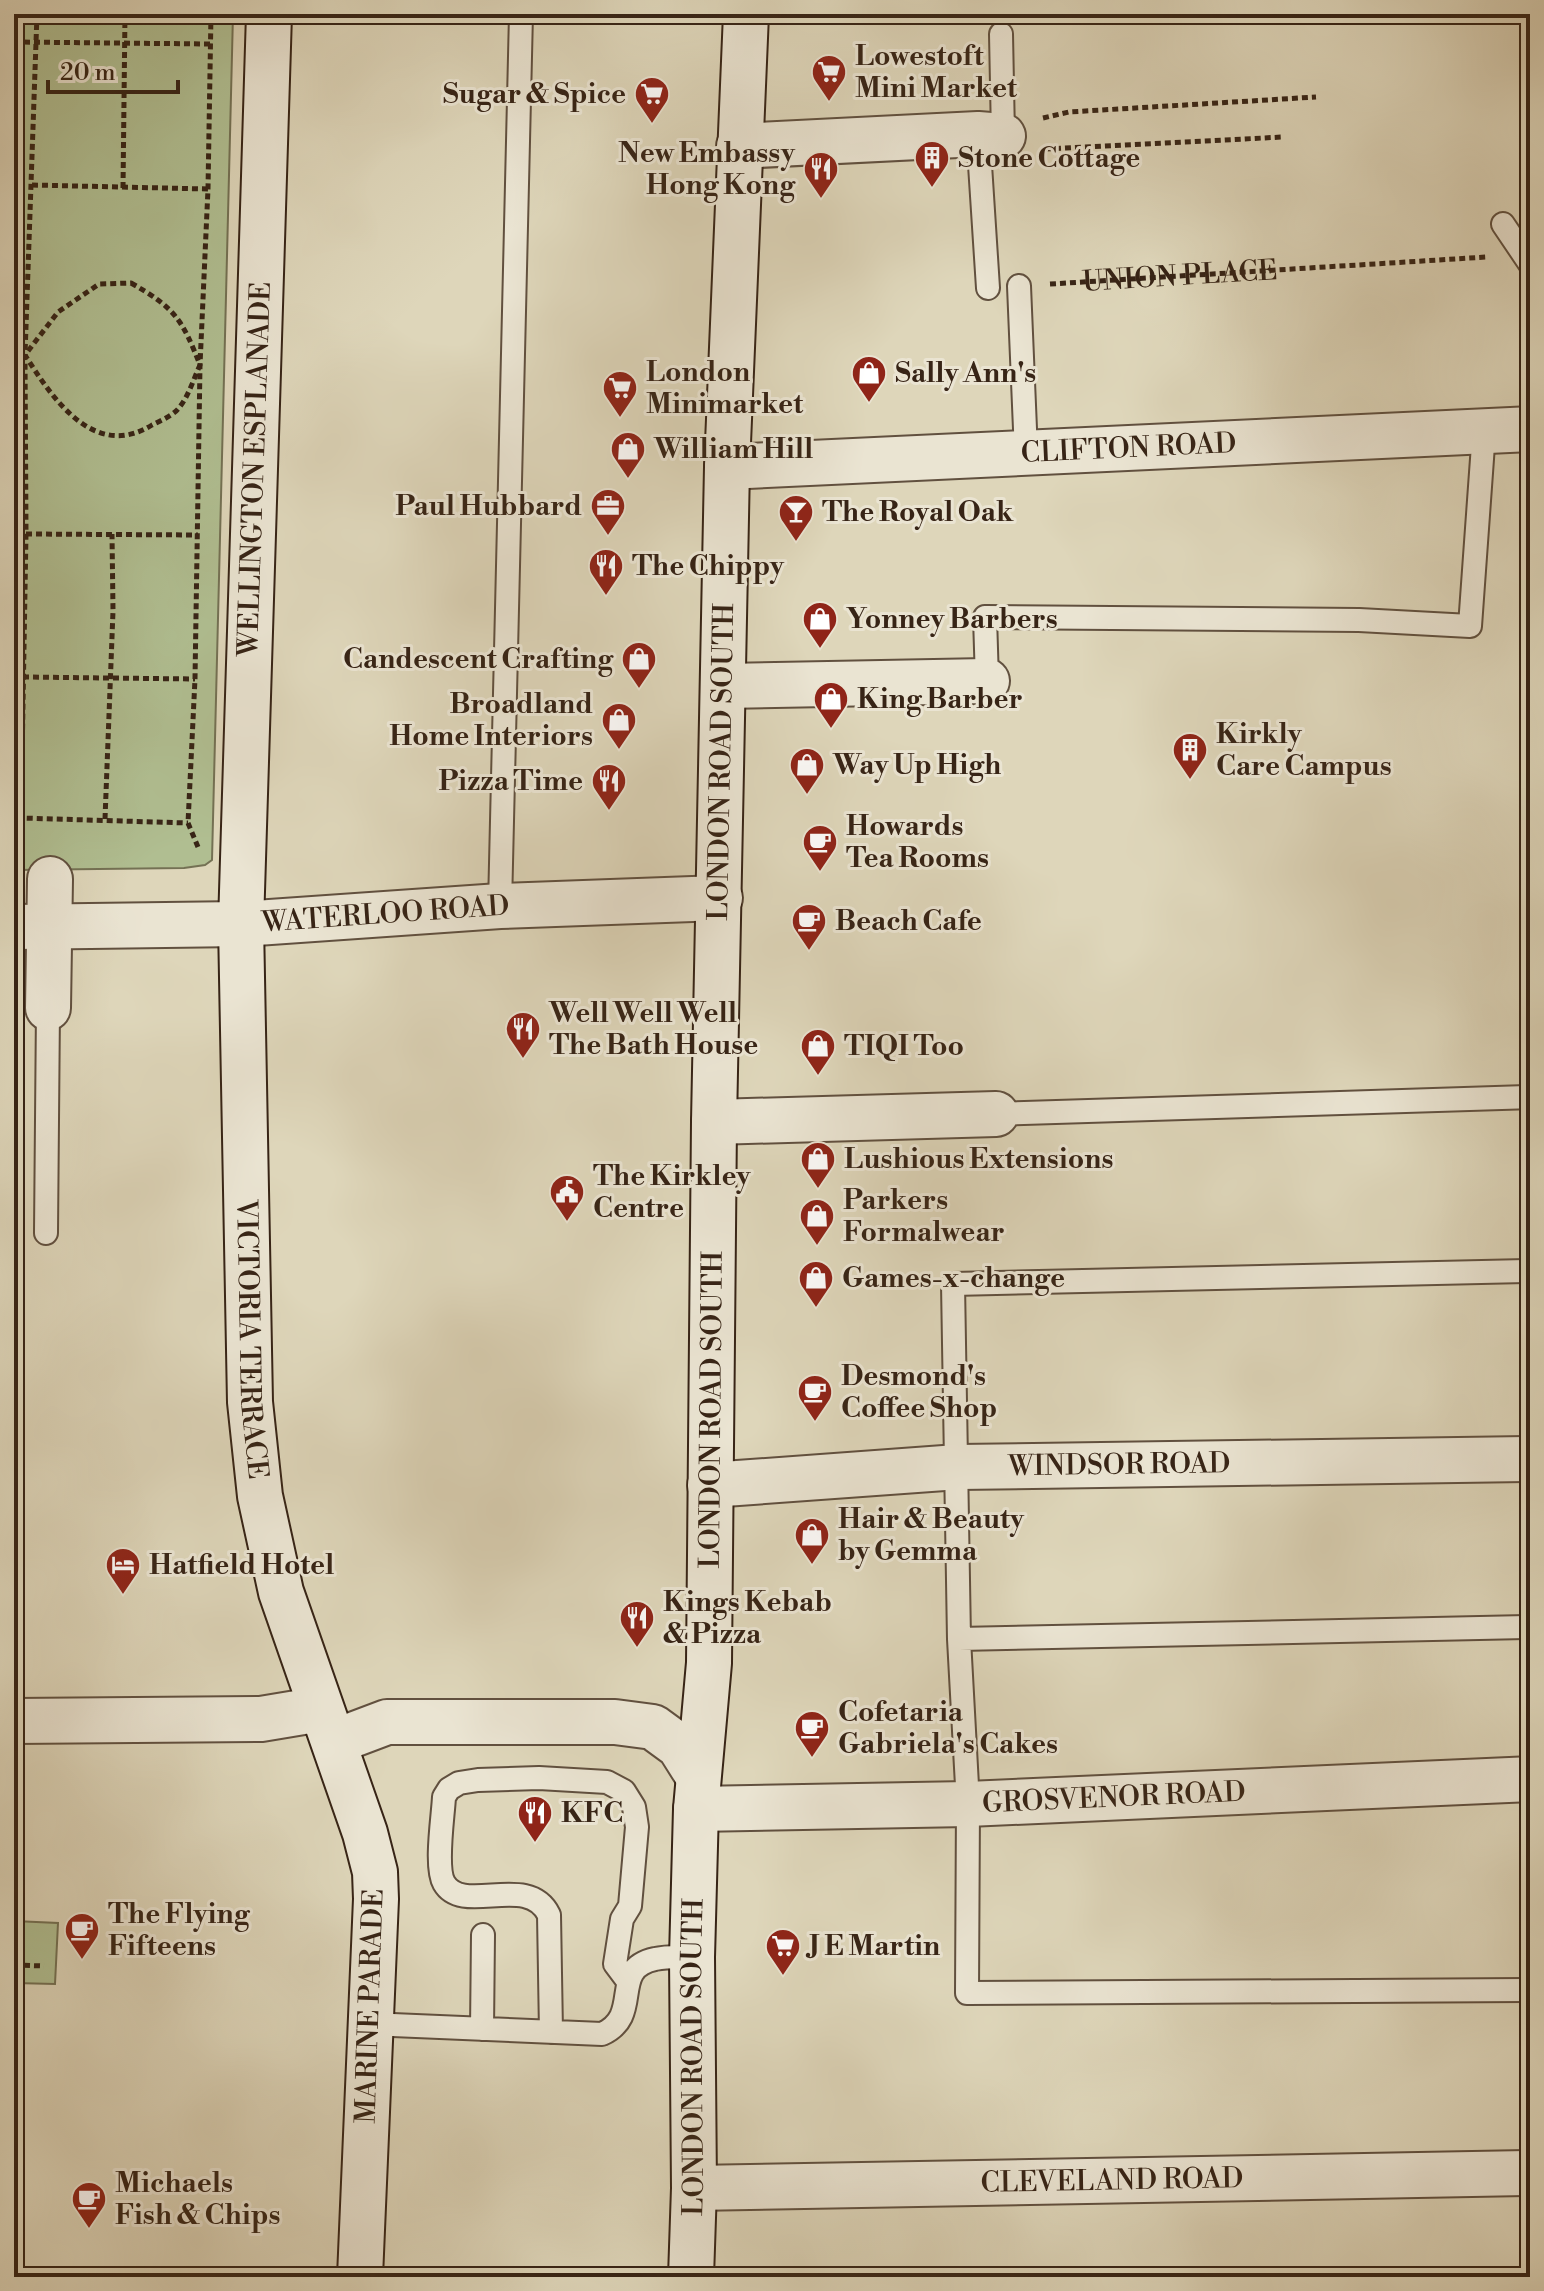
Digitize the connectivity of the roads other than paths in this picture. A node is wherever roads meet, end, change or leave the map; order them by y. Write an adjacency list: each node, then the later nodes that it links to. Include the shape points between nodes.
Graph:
1 (269, 14): 20 (street, WELLINGTON ESPLANADE)
2 (521, 14): 19 (lane)
3 (746, 14): 6 (street, LONDON ROAD SOUTH)
4 (1001, 34): 5 (lane)
5 (1007, 130): 6 (street); 10 (lane)
6 (739, 146): 14 (street, LONDON ROAD SOUTH)
7 (1503, 224): 8 (lane)
8 (1527, 259)
9 (1019, 286): 13 (lane)
10 (988, 288)
11 (1530, 429): 12 (street, CLIFTON ROAD)
12 (1484, 431): 13 (street, CLIFTON ROAD); 15 (lane, via 1470,626 985,617)
13 (1026, 453): 14 (street, CLIFTON ROAD)
14 (727, 467): 16 (street, LONDON ROAD SOUTH)
15 (987, 681): 16 (street)
16 (724, 686): 18 (street, LONDON ROAD SOUTH)
17 (50, 879): 21 (street)
18 (720, 898): 19 (street, WATERLOO ROAD); 25 (street, LONDON ROAD SOUTH)
19 (500, 906): 20 (street, WATERLOO ROAD)
20 (241, 924): 21 (street, WATERLOO ROAD); 34 (street, VICTORIA TERRACE, via 250,1402 260,1496 281,1592)
21 (32, 928): 22 (street)
22 (48, 1008): 26 (lane)
23 (1530, 1097): 24 (lane)
24 (996, 1114): 25 (street)
25 (714, 1122): 30 (street, LONDON ROAD SOUTH)
26 (46, 1233)
27 (1530, 1271): 29 (lane, via 953,1284)
28 (1530, 1459): 29 (street, WINDSOR ROAD)
29 (958, 1467): 30 (street, WINDSOR ROAD); 32 (lane)
30 (710, 1485): 36 (street, LONDON ROAD SOUTH, via 709,1663)
31 (1530, 1627): 32 (lane)
32 (959, 1639): 37 (lane)
33 (14, 1721): 34 (street, via 261,1719)
34 (328, 1725): 36 (street, via 615,1722 653,1727 679,1746); 42 (street, MARINE PARADE, via 375,1872)
35 (1530, 1779): 37 (street, GROSVENOR ROAD)
36 (697, 1793): 37 (street, GROSVENOR ROAD); 39 (street, LONDON ROAD SOUTH)
37 (968, 1804): 41 (lane, via 967,1993)
38 (483, 1935): 43 (lane)
39 (692, 1957): 40 (lane, via 644,1962); 46 (street, LONDON ROAD SOUTH)
40 (627, 1980): 44 (lane, via 624,2016 614,2028 602,2034); 44 (lane, via 615,1964 622,1919 630,1906 637,1827 624,1791 607,1782 539,1778 478,1780 449,1789 444,1797 443,1882 464,1895 535,1898 549,1915)
41 (1530, 1990)
42 (369, 2024): 43 (lane); 47 (street, MARINE PARADE)
43 (482, 2029): 44 (lane)
44 (551, 2032)
45 (1530, 2173): 46 (street, CLEVELAND ROAD)
46 (694, 2188): 48 (street, LONDON ROAD SOUTH)
47 (360, 2277)
48 (691, 2277)

